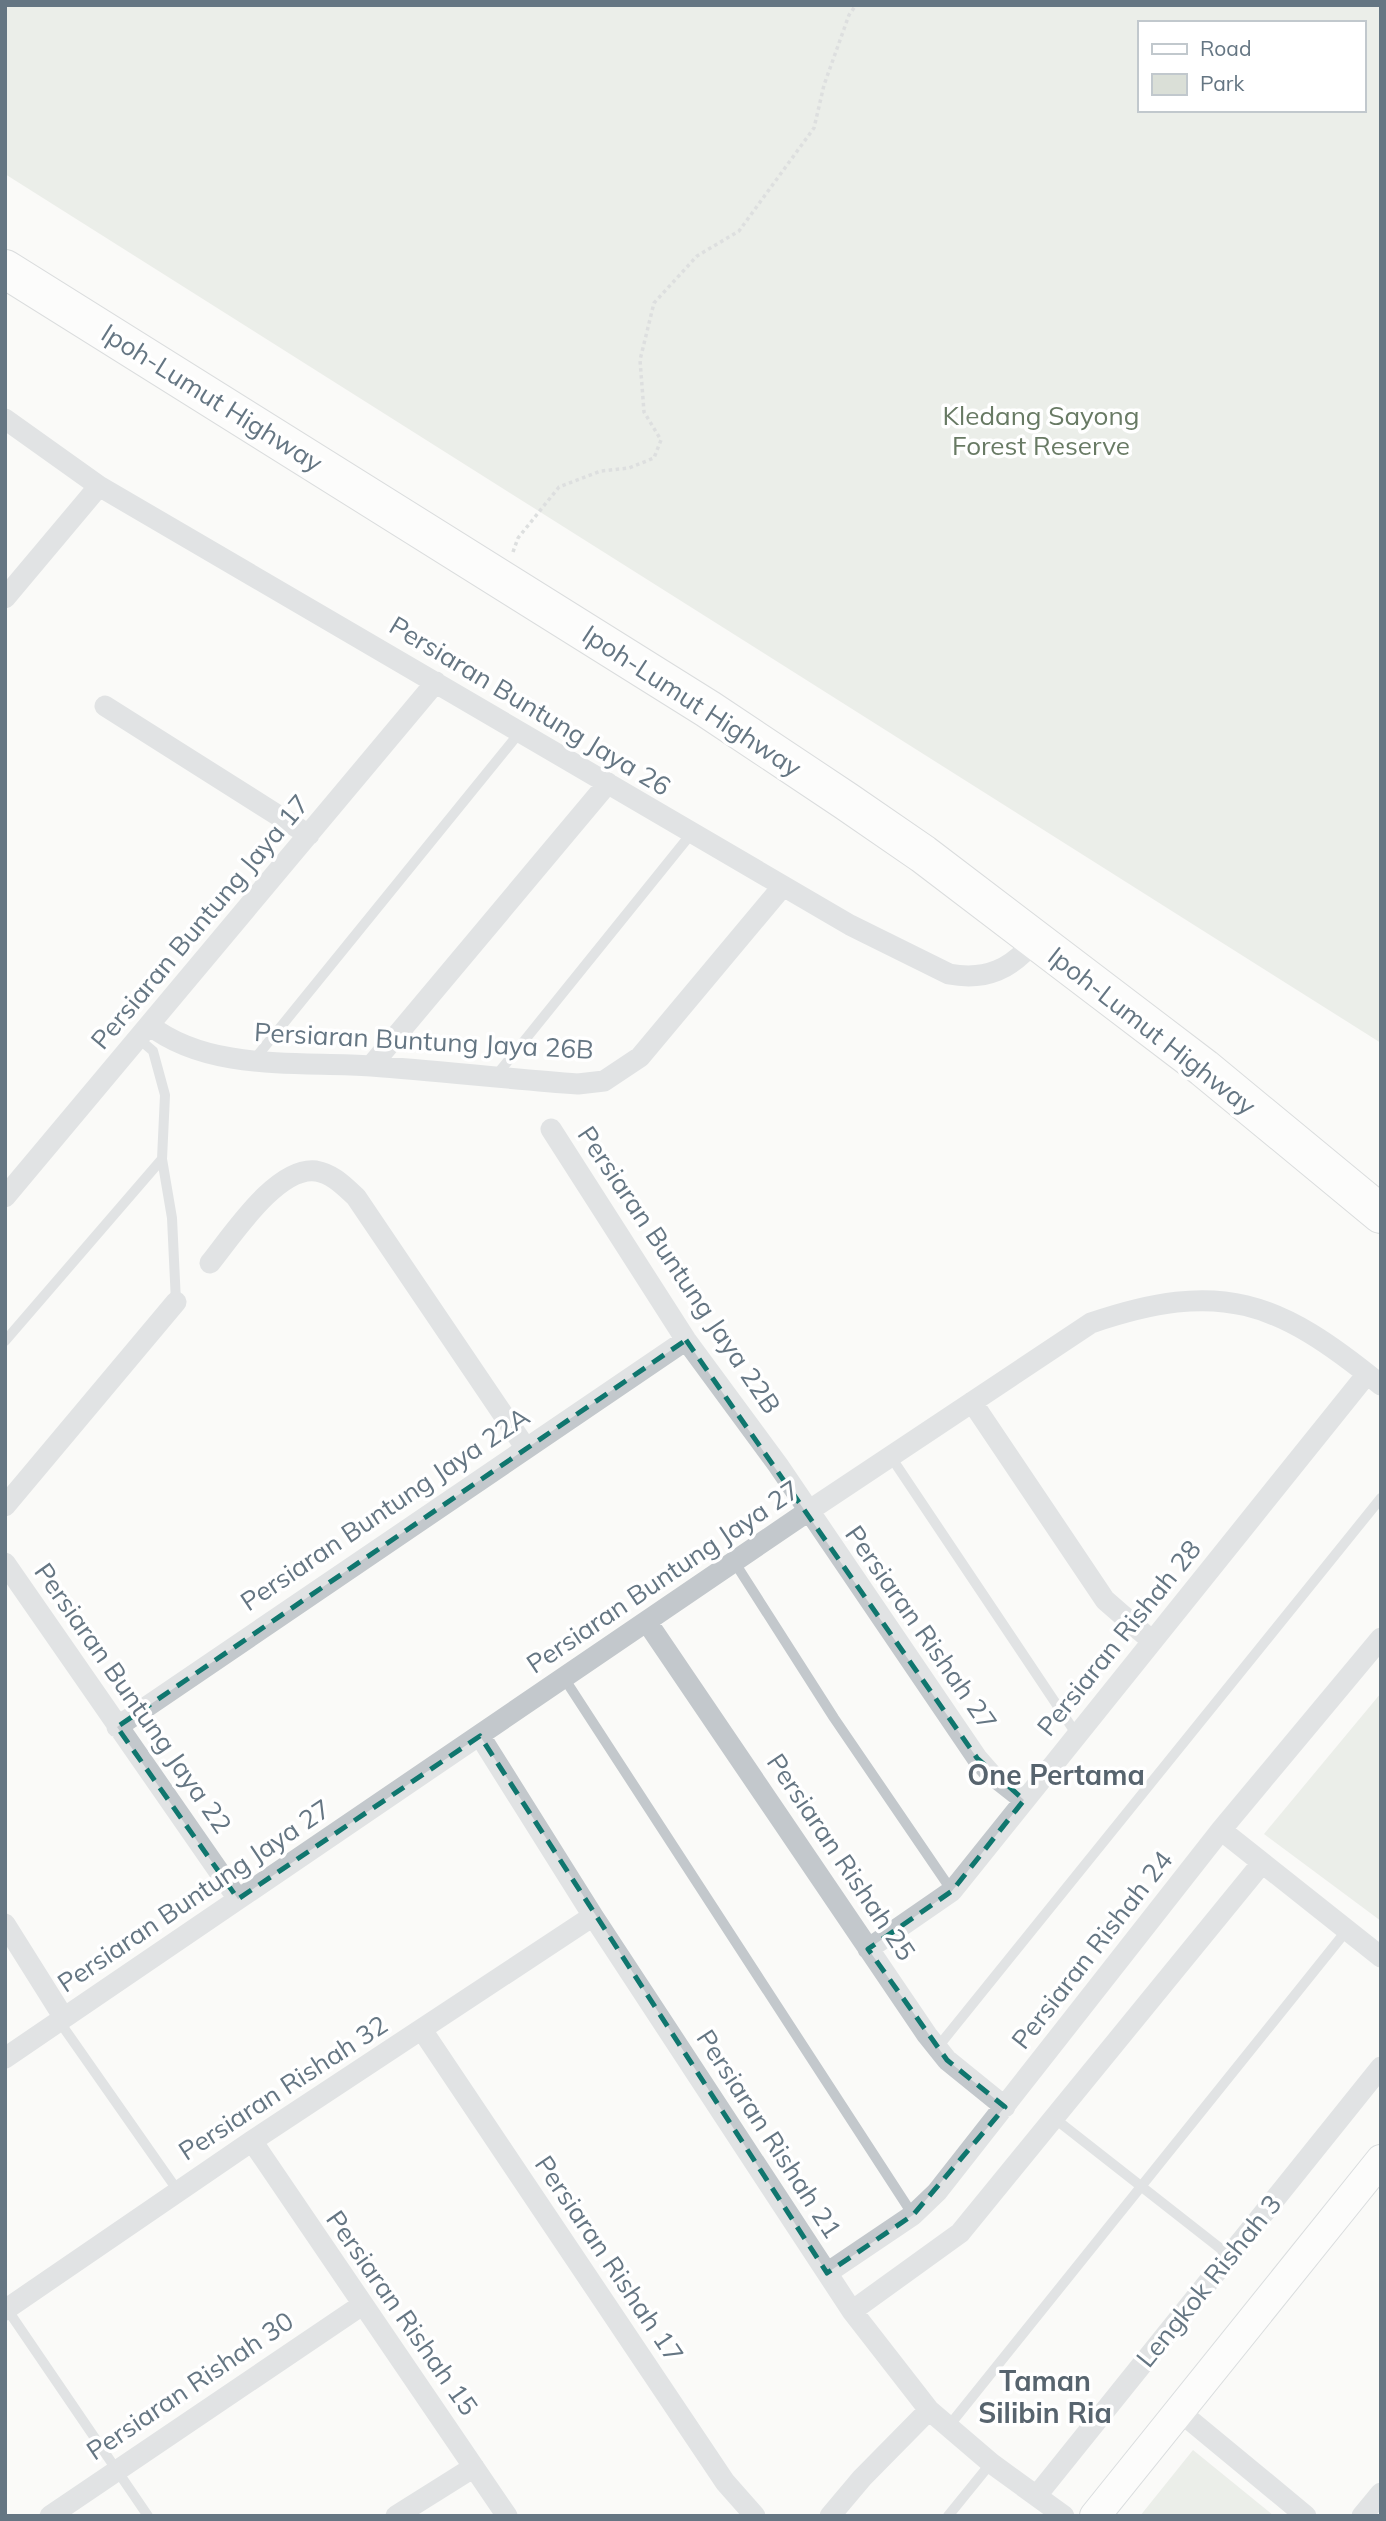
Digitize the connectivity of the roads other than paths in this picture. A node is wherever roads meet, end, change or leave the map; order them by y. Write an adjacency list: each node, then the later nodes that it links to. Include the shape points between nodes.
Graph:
1 (5, 268): 12 (highway, Ipoh-Lumut Highway, via 846,801)
2 (8, 426): 3 (street, Persiaran Buntung Jaya 26)
3 (99, 486): 4 (street); 5 (street, Persiaran Buntung Jaya 26)
4 (5, 598)
5 (436, 682): 7 (street, Persiaran Buntung Jaya 26); 10 (street, Persiaran Buntung Jaya 17)
6 (105, 706): 10 (street)
7 (520, 732): 8 (street, Persiaran Buntung Jaya 26); 14 (lane)
8 (608, 783): 9 (street, Persiaran Buntung Jaya 26); 15 (street)
9 (691, 834): 11 (street, Persiaran Buntung Jaya 26); 16 (lane)
10 (309, 835): 13 (street, Persiaran Buntung Jaya 17)
11 (783, 886): 12 (street, Persiaran Buntung Jaya 26, via 949,974 964,977 999,971 1011,966); 16 (street, Persiaran Buntung Jaya 26B, via 640,1057 621,1072 604,1081 578,1084)
12 (1035, 940): 20 (highway, Ipoh-Lumut Highway, via 1205,1068)
13 (144, 1032): 14 (street, Persiaran Buntung Jaya 26B); 18 (lane, via 160,1067 165,1095); 19 (street, Persiaran Buntung Jaya 17)
14 (253, 1061): 15 (street, Persiaran Buntung Jaya 26B)
15 (371, 1066): 16 (street, Persiaran Buntung Jaya 26B)
16 (493, 1078)
17 (551, 1129): 23 (street, Persiaran Buntung Jaya 22B)
18 (162, 1159): 22 (lane, via 172,1219); 24 (lane)
19 (5, 1197)
20 (1381, 1216)
21 (209, 1263): 27 (street, via 273,1188 292,1175 315,1171 337,1179 356,1197)
22 (176, 1302): 30 (street)
23 (686, 1340): 27 (street, Persiaran Buntung Jaya 22A); 31 (street, Persiaran Buntung Jaya 22B)
24 (5, 1341)
25 (1374, 1379): 26 (street, Persiaran Buntung Jaya 27, via 1330,1345 1286,1321 1227,1300 1189,1298 1139,1306 1091,1323); 36 (street, Persiaran Rishah 28)
26 (972, 1402): 28 (street, Persiaran Buntung Jaya 27); 36 (street, via 1105,1600)
27 (525, 1447): 38 (street, Persiaran Buntung Jaya 22A)
28 (891, 1457): 31 (street, Persiaran Buntung Jaya 27); 39 (lane)
29 (1381, 1498): 53 (lane)
30 (5, 1506)
31 (807, 1512): 33 (street, Persiaran Buntung Jaya 27); 41 (street, Persiaran Rishah 27, via 977,1758)
32 (5, 1563): 38 (street, Persiaran Buntung Jaya 22)
33 (735, 1563): 34 (street, Persiaran Buntung Jaya 27); 44 (lane)
34 (648, 1622): 37 (street, Persiaran Buntung Jaya 27); 49 (street, Persiaran Rishah 25)
35 (1381, 1638): 42 (street, Persiaran Rishah 24)
36 (1152, 1641): 39 (street, Persiaran Rishah 28)
37 (564, 1678): 40 (street, Persiaran Buntung Jaya 27); 62 (lane)
38 (117, 1727): 45 (street, Persiaran Buntung Jaya 22)
39 (1077, 1735): 41 (street, Persiaran Rishah 28)
40 (480, 1736): 45 (street, Persiaran Buntung Jaya 27); 46 (street, Persiaran Rishah 21)
41 (1024, 1800): 44 (street, Persiaran Rishah 28)
42 (1221, 1830): 43 (street); 56 (street, Persiaran Rishah 24)
43 (1262, 1863): 48 (street); 57 (street)
44 (952, 1891): 49 (street, Persiaran Rishah 28)
45 (238, 1899): 51 (street, Persiaran Buntung Jaya 27)
46 (593, 1916): 52 (street, Persiaran Rishah 32); 64 (street, Persiaran Rishah 21)
47 (5, 1924): 51 (street)
48 (1347, 1930): 50 (street); 60 (lane)
49 (868, 1949): 53 (street, Persiaran Rishah 25)
50 (1381, 1956)
51 (62, 2020): 54 (street, Persiaran Buntung Jaya 27); 61 (lane)
52 (422, 2030): 58 (street, Persiaran Rishah 32); 80 (street, Persiaran Rishah 17, via 725,2482)
53 (937, 2048): 56 (street, Persiaran Rishah 25)
54 (5, 2058)
55 (1381, 2067): 63 (street, Lengkok Rishah 3)
56 (1006, 2107): 62 (street, Persiaran Rishah 24)
57 (1054, 2118): 60 (lane); 67 (street, via 960,2233)
58 (252, 2141): 61 (street, Persiaran Rishah 32); 65 (street, Persiaran Rishah 15)
59 (1381, 2160): 69 (street)
60 (1142, 2186): 63 (lane); 70 (lane)
61 (178, 2191): 66 (street, Persiaran Rishah 32)
62 (913, 2216): 64 (street, Persiaran Rishah 24)
63 (1230, 2256): 75 (street, Lengkok Rishah 3)
64 (827, 2273): 67 (street, Persiaran Rishah 21)
65 (362, 2305): 72 (street, Persiaran Rishah 15); 73 (street, Persiaran Rishah 30)
66 (6, 2310): 73 (lane)
67 (852, 2311): 68 (street, Persiaran Rishah 21)
68 (929, 2410): 70 (street, Persiaran Rishah 21); 81 (street)
69 (1179, 2411): 84 (street); 85 (street)
70 (948, 2427): 71 (street, Persiaran Rishah 21)
71 (991, 2463): 75 (street, Persiaran Rishah 21); 82 (lane)
72 (474, 2467): 78 (street); 79 (street, Persiaran Rishah 15)
73 (116, 2468): 76 (street, Persiaran Rishah 30); 77 (lane)
74 (1381, 2493): 86 (street)
75 (1038, 2494): 83 (street, Persiaran Rishah 21)
76 (50, 2516)
77 (148, 2516)
78 (396, 2516)
79 (507, 2516)
80 (755, 2516)
81 (830, 2516)
82 (948, 2516)
83 (1064, 2516)
84 (1095, 2516)
85 (1306, 2516)
86 (1362, 2516)

